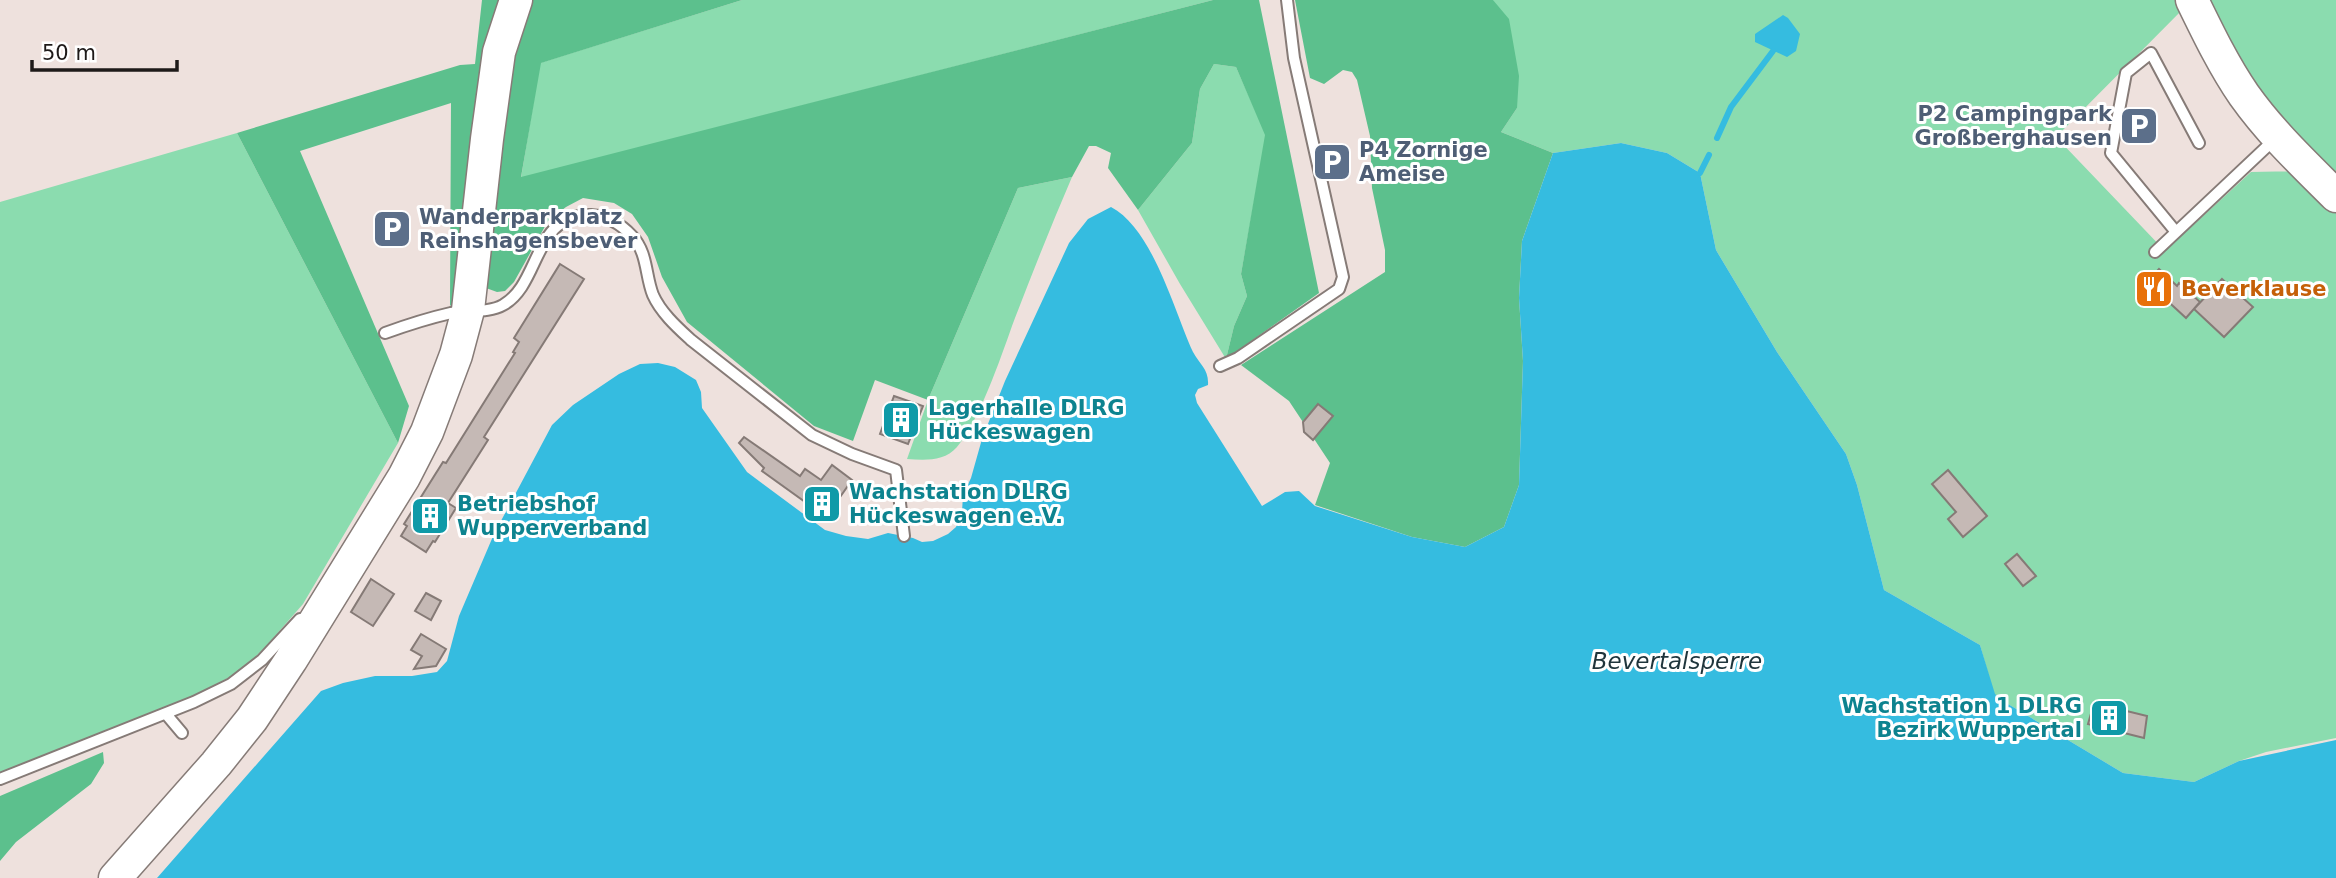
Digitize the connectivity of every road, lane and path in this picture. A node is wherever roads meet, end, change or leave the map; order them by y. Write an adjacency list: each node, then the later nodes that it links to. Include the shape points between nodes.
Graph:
1 (516, 0): 9 (street, via 499,52)
2 (1287, 0): 11 (lane, via 1294,58 1343,277 1339,289)
3 (2192, 0): 4 (street, via 2245,96)
4 (2277, 136): 6 (street); 7 (lane)
5 (2199, 142): 7 (lane, via 2151,53 2126,73 2111,153)
6 (2336, 196)
7 (2176, 232): 8 (lane)
8 (2155, 252)
9 (468, 310): 10 (lane); 12 (lane, via 496,309 508,303 525,281 542,244 562,223 587,215 612,220 643,251 654,299 684,334 812,435 896,470); 13 (street, via 427,432)
10 (385, 333)
11 (1220, 366)
12 (904, 536)
13 (315, 621): 14 (lane, via 300,619 262,660 231,684); 17 (street, via 252,719)
14 (166, 713): 15 (lane); 16 (lane)
15 (182, 733)
16 (0, 779)
17 (115, 878)

